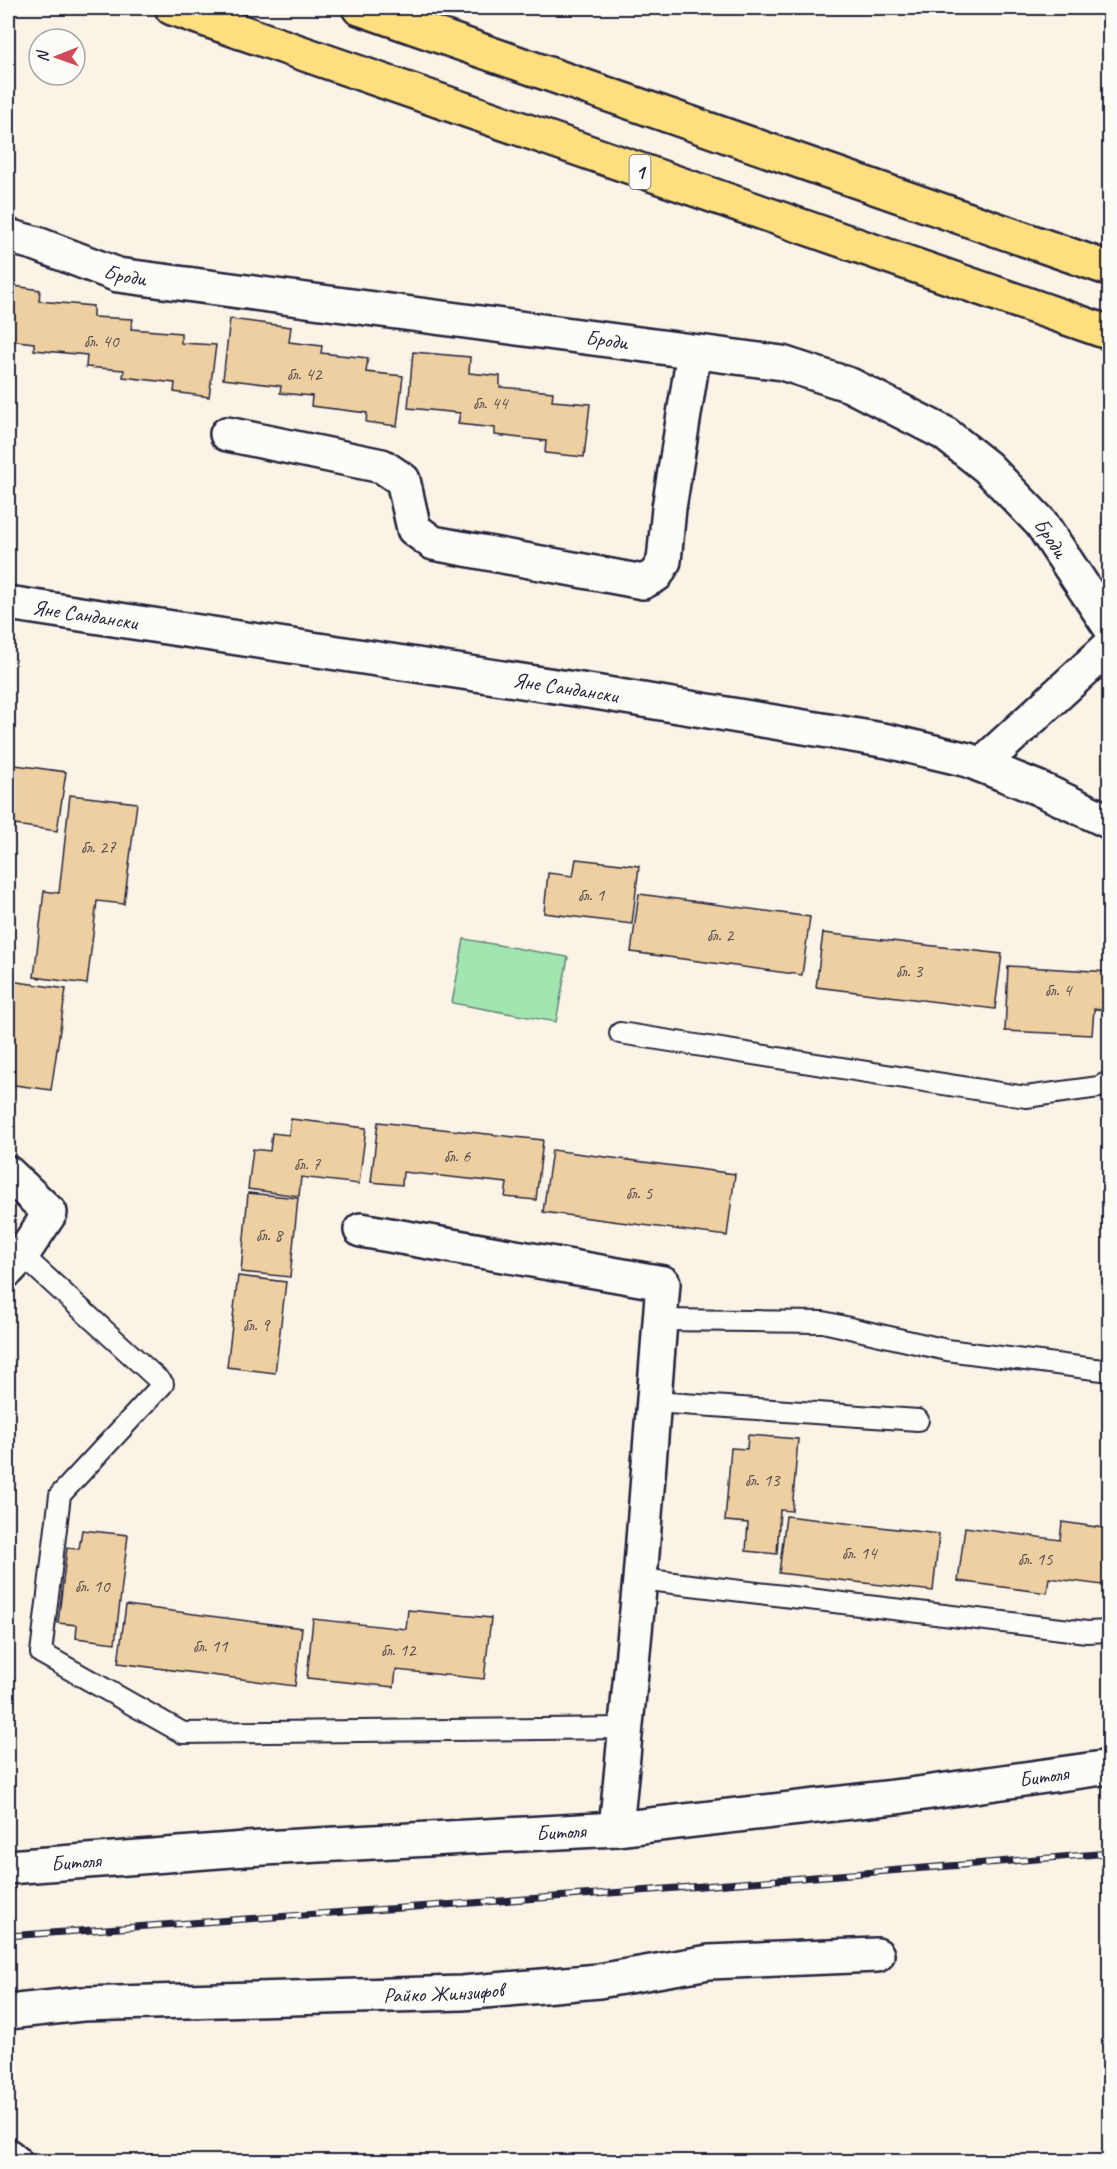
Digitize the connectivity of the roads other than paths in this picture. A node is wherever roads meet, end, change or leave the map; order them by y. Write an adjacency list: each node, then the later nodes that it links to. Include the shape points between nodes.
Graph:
1 (172, 8): 5 (main road, 1)
2 (359, 8): 4 (main road)
3 (8, 236): 6 (street, Броди, via 118,275)
4 (1110, 269)
5 (1110, 333)
6 (694, 352): 7 (street, via 664,561 656,575 643,582 433,543 414,529 403,480 382,466); 9 (street, Броди, via 794,367 850,386 944,433 987,467 1041,523)
7 (227, 434)
8 (8, 603): 11 (street, Яне Сандански, via 601,693 888,741)
9 (1110, 627)
10 (1110, 646): 11 (street)
11 (981, 765): 12 (street, Яне Сандански)
12 (1110, 822)
13 (620, 1033): 14 (lane, via 1026,1097 1099,1087)
14 (1110, 1081)
15 (8, 1173): 17 (street, via 50,1213)
16 (361, 1230): 18 (street, via 663,1283)
17 (15, 1263): 24 (lane, via 163,1384 60,1495 41,1653 183,1733)
18 (660, 1320): 19 (lane, via 823,1323 947,1350); 20 (street)
19 (1110, 1371)
20 (654, 1402): 21 (lane); 22 (street)
21 (918, 1420)
22 (640, 1580): 23 (lane, via 1087,1632); 24 (street)
23 (1110, 1631)
24 (624, 1728): 26 (street)
25 (1110, 1767): 26 (street, Битоля)
26 (616, 1829): 27 (street, Битоля, via 245,1849)
27 (8, 1867)
28 (877, 1955): 29 (street, Райко Жинзифов, via 709,1962 599,1982 462,1993 82,2004)
29 (8, 2012)
30 (8, 2156): 31 (street)
31 (15, 2162)

